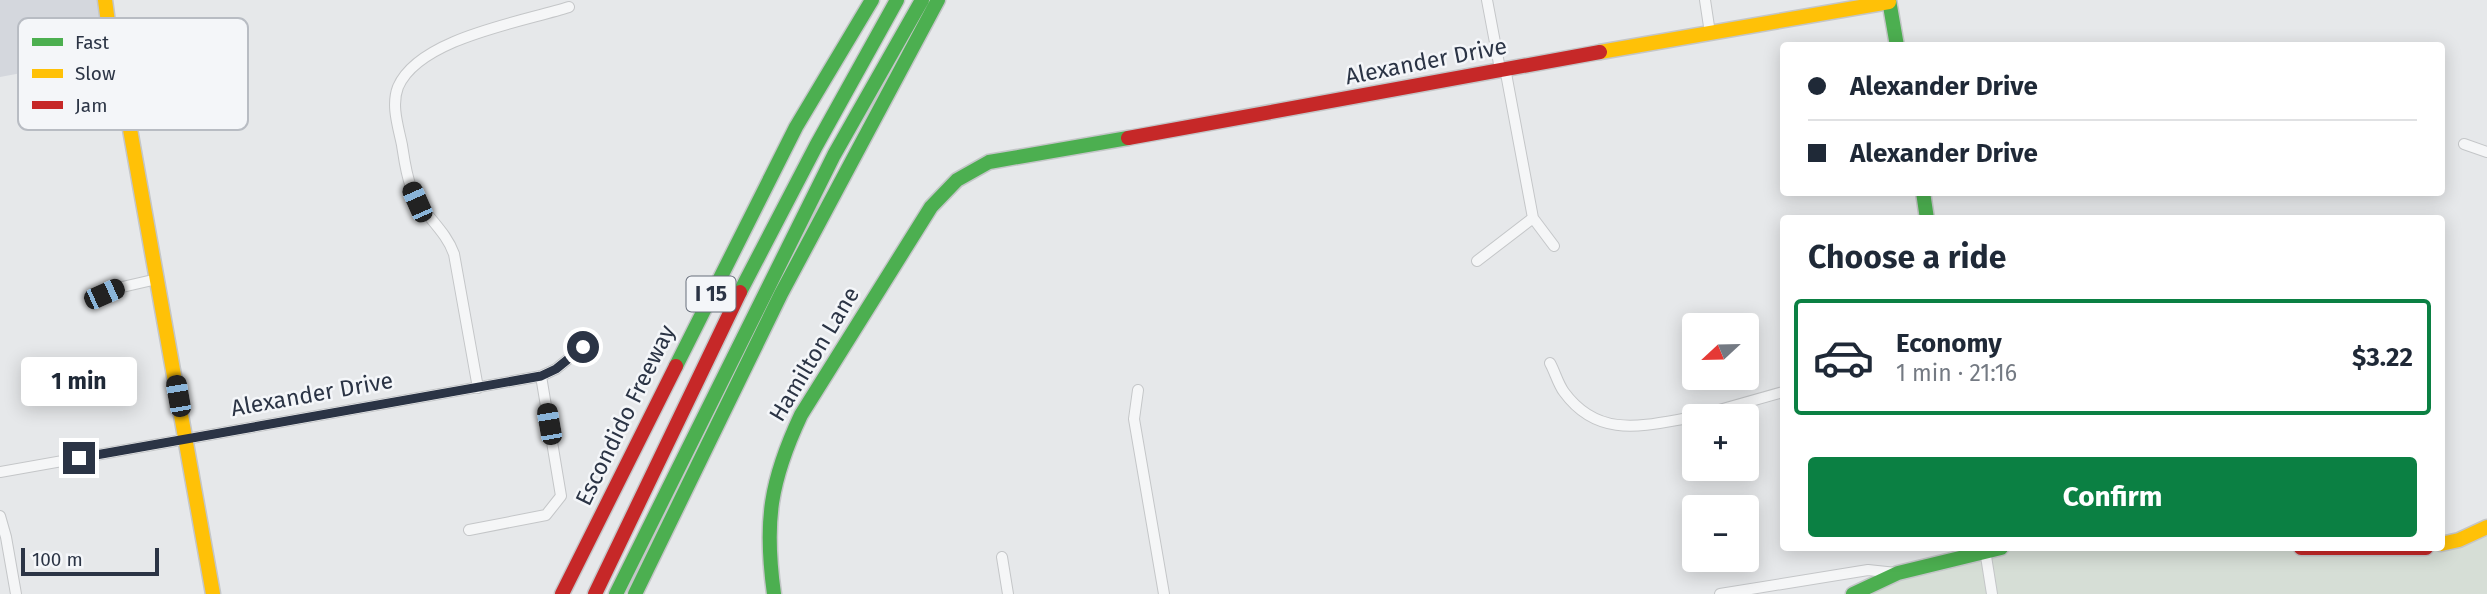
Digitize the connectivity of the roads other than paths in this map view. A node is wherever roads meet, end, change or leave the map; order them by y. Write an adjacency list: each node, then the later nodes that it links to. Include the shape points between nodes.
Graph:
1 (105, 0): 10 (main road)
2 (872, 0): 45 (main road, Escondido Freeway / I 15, via 796,127)
3 (897, 0): 46 (main road, via 747,275)
4 (922, 0): 47 (main road, via 834,155)
5 (937, 0): 48 (main road, I 15, via 752,351)
6 (1488, 0): 13 (street)
7 (1705, 0): 11 (street)
8 (1893, 1): 11 (main road, Alexander Drive); 12 (main road)
9 (569, 8): 28 (street, via 447,43 410,69 398,87 394,109 410,185 454,254)
10 (108, 18)
11 (1710, 33): 13 (main road, Alexander Drive)
12 (1897, 42)
13 (1503, 69): 17 (main road, Alexander Drive); 20 (street)
14 (130, 130): 23 (main road)
15 (2464, 144): 16 (street)
16 (2487, 152)
17 (973, 168): 49 (main road, Hamilton Lane, via 953,181 931,207 787,443 768,511)
18 (1924, 196): 19 (main road)
19 (1926, 215)
20 (1533, 218): 21 (street); 22 (street)
21 (1554, 246)
22 (1477, 261)
23 (157, 279): 24 (street, via 118,288); 33 (main road)
24 (94, 301)
25 (583, 347): 27 (street, Alexander Drive)
26 (1550, 363): 32 (street, via 1563,391 1581,411 1605,425)
27 (541, 376): 28 (street, Alexander Drive); 37 (street, via 561,496 547,514)
28 (478, 388): 33 (street, Alexander Drive)
29 (1138, 390): 51 (street, via 1134,419)
30 (1780, 393): 31 (street)
31 (1741, 404)
32 (1682, 419)
33 (186, 439): 34 (street, Alexander Drive); 44 (main road)
34 (0, 472)
35 (0, 516): 43 (street)
36 (2487, 527): 38 (main road)
37 (469, 530)
38 (2445, 543)
39 (1977, 551): 42 (main road)
40 (1984, 551): 54 (street)
41 (1002, 557): 50 (street)
42 (1898, 573): 52 (street, via 1868,570); 53 (main road)
43 (16, 594)
44 (213, 594)
45 (562, 594)
46 (595, 594)
47 (616, 594)
48 (635, 594)
49 (774, 594)
50 (1008, 594)
51 (1164, 594)
52 (1720, 594)
53 (1853, 594)
54 (1992, 594)

